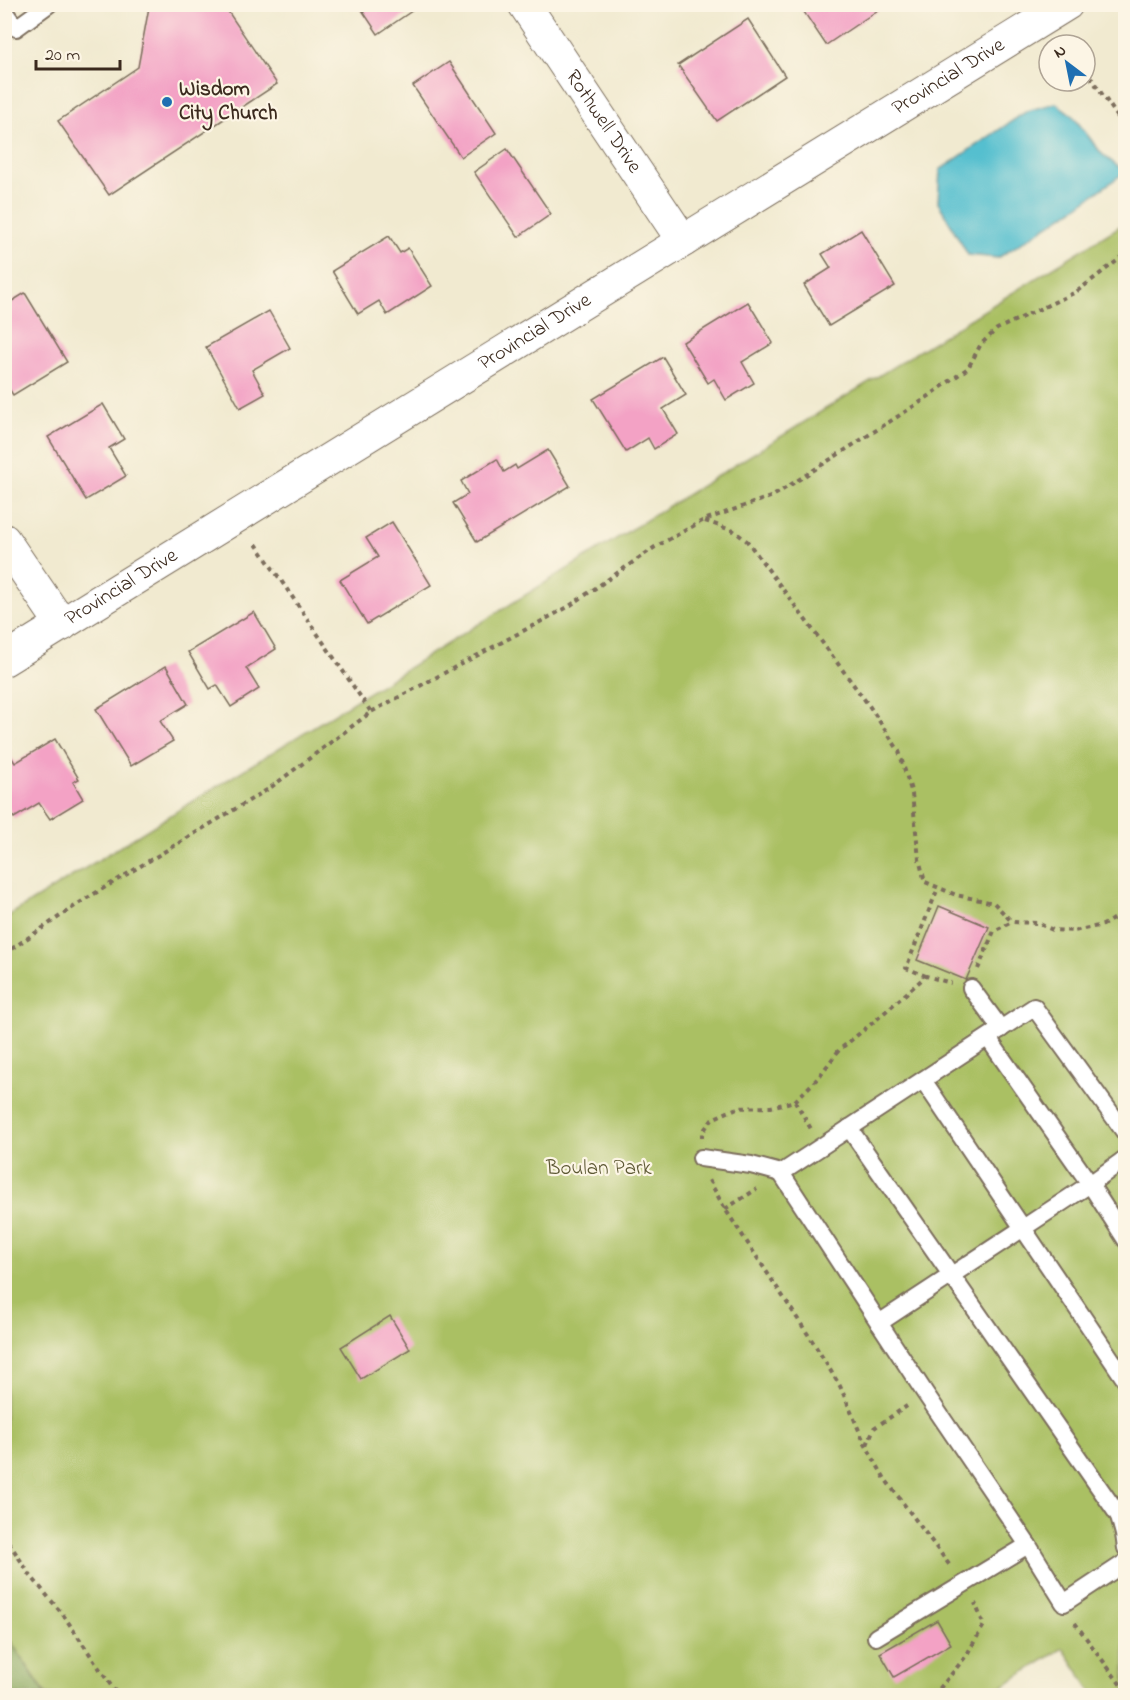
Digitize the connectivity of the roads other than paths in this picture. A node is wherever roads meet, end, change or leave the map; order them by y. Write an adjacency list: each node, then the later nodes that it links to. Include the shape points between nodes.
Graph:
1 (49, 4): 4 (lane, via 15,28)
2 (524, 4): 5 (street, Rothwell Drive)
3 (1067, 4): 5 (street, Provincial Drive)
4 (4, 11)
5 (682, 241): 7 (street, Provincial Drive)
6 (4, 540): 7 (street)
7 (62, 625): 8 (street, Provincial Drive)
8 (4, 660)
9 (971, 988): 10 (lane)
10 (994, 1034): 11 (lane); 13 (lane, via 1034,1007); 17 (lane)
11 (923, 1080): 12 (lane); 18 (lane)
12 (849, 1128): 16 (lane); 20 (lane)
13 (1125, 1134)
14 (701, 1158): 16 (lane)
15 (1125, 1158): 17 (lane)
16 (781, 1173): 21 (lane)
17 (1090, 1184): 18 (lane); 19 (lane)
18 (1022, 1228): 20 (lane); 22 (lane)
19 (1125, 1240)
20 (951, 1275): 21 (lane); 23 (lane)
21 (879, 1323): 24 (lane)
22 (1125, 1381)
23 (1122, 1509): 25 (lane)
24 (1028, 1545): 26 (lane, via 1064,1603); 27 (lane)
25 (1125, 1548)
26 (1125, 1562)
27 (876, 1637)

